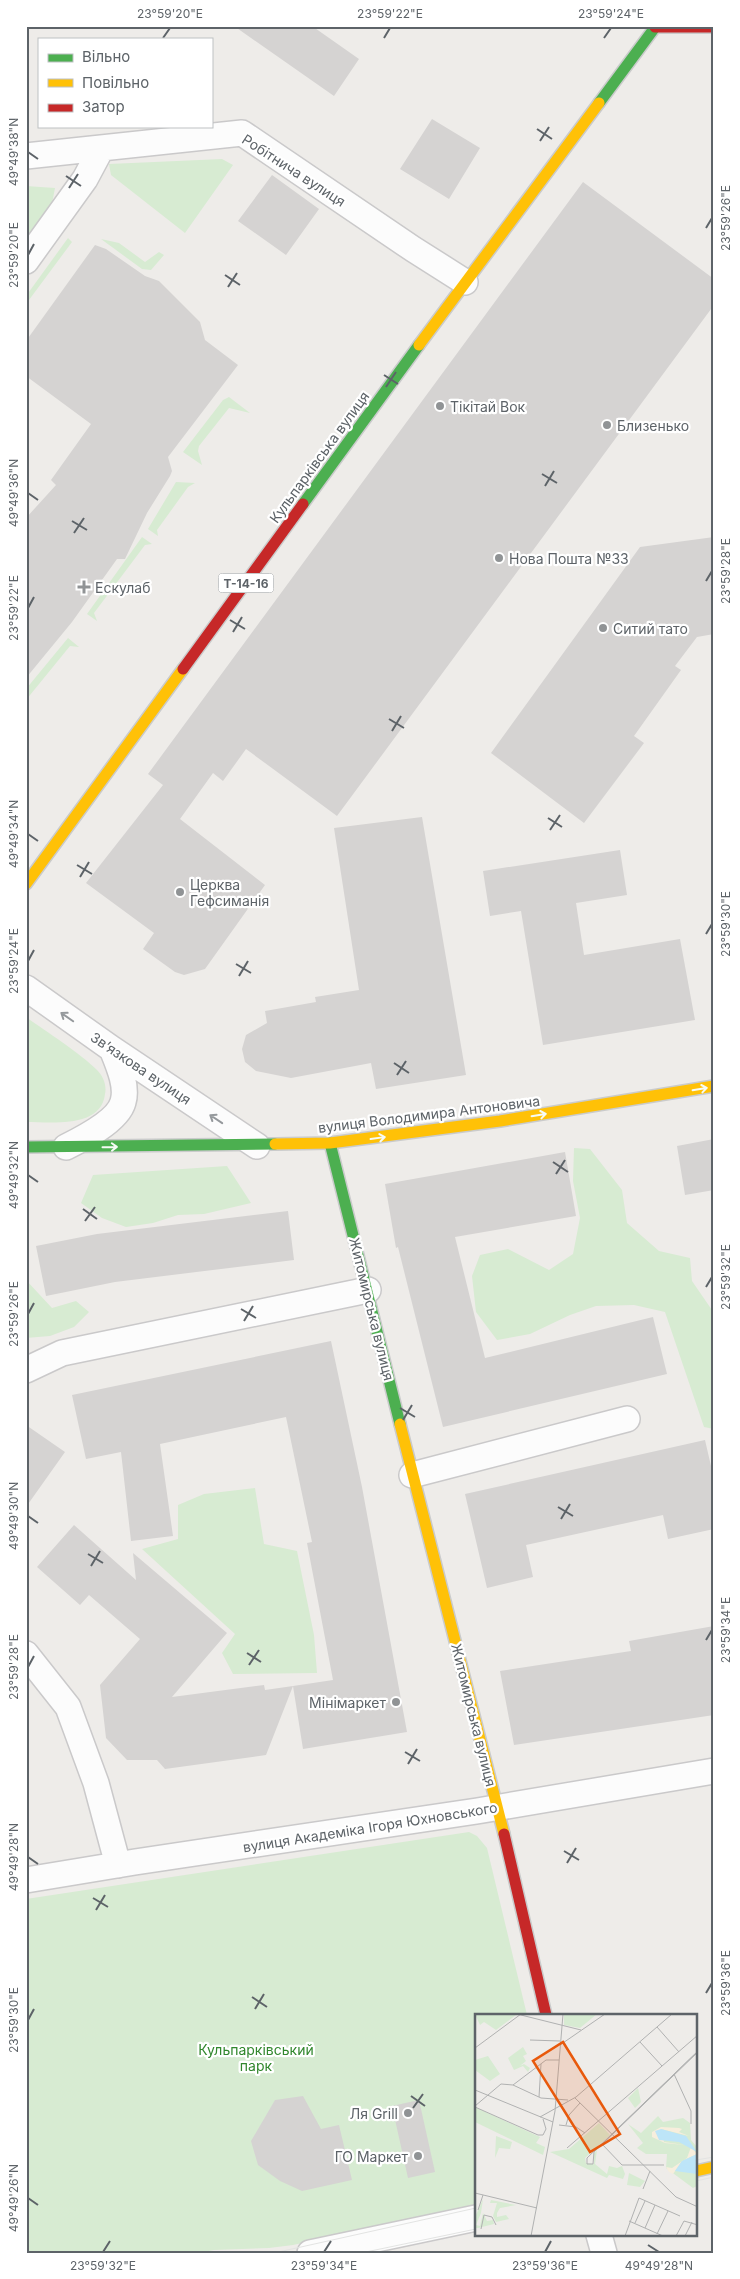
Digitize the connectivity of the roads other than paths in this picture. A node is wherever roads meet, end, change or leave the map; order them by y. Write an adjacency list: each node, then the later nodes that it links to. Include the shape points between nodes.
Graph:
1 (656, 27): 2 (main road); 6 (main road, Кульпарківська вулиця / Т-14-16)
2 (714, 27)
3 (101, 149): 4 (street, Робітнича вулиця); 5 (street, via 85,179); 6 (street, Робітнича вулиця, via 242,133)
4 (26, 156)
5 (26, 261)
6 (466, 282): 7 (main road, Кульпарківська вулиця / Т-14-16)
7 (26, 884)
8 (26, 988): 9 (street, Звʼязкова вулиця, one-way to 8)
9 (112, 1049): 12 (street, Звʼязкова вулиця, one-way to 9); 13 (street, via 123,1075 124,1102 97,1131)
10 (714, 1086): 11 (main road, вулиця Володимира Антоновича, one-way to 10, via 500,1122)
11 (330, 1143): 12 (main road, вулиця Володимира Антоновича); 15 (main road, Житомирська вулиця)
12 (256, 1146): 13 (main road, вулиця Володимира Антоновича, one-way to 12)
13 (66, 1147): 14 (main road, вулиця Володимира Антоновича)
14 (26, 1148)
15 (368, 1290): 16 (street, via 62,1352); 18 (main road, Житомирська вулиця)
16 (26, 1370)
17 (627, 1419): 18 (street)
18 (412, 1475): 21 (main road, Житомирська вулиця)
19 (26, 1654): 22 (street, via 68,1707 96,1783)
20 (714, 1771): 21 (street, вулиця Академіка Ігоря Юхновського)
21 (496, 1807): 22 (street, вулиця Академіка Ігоря Юхновського); 24 (main road, Житомирська вулиця)
22 (118, 1865): 23 (street, вулиця Академіка Ігоря Юхновського)
23 (26, 1880)
24 (546, 2014)
25 (714, 2167): 26 (main road)
26 (698, 2171)
27 (475, 2218): 29 (street)
28 (600, 2236): 30 (street)
29 (310, 2253)
30 (604, 2253)

